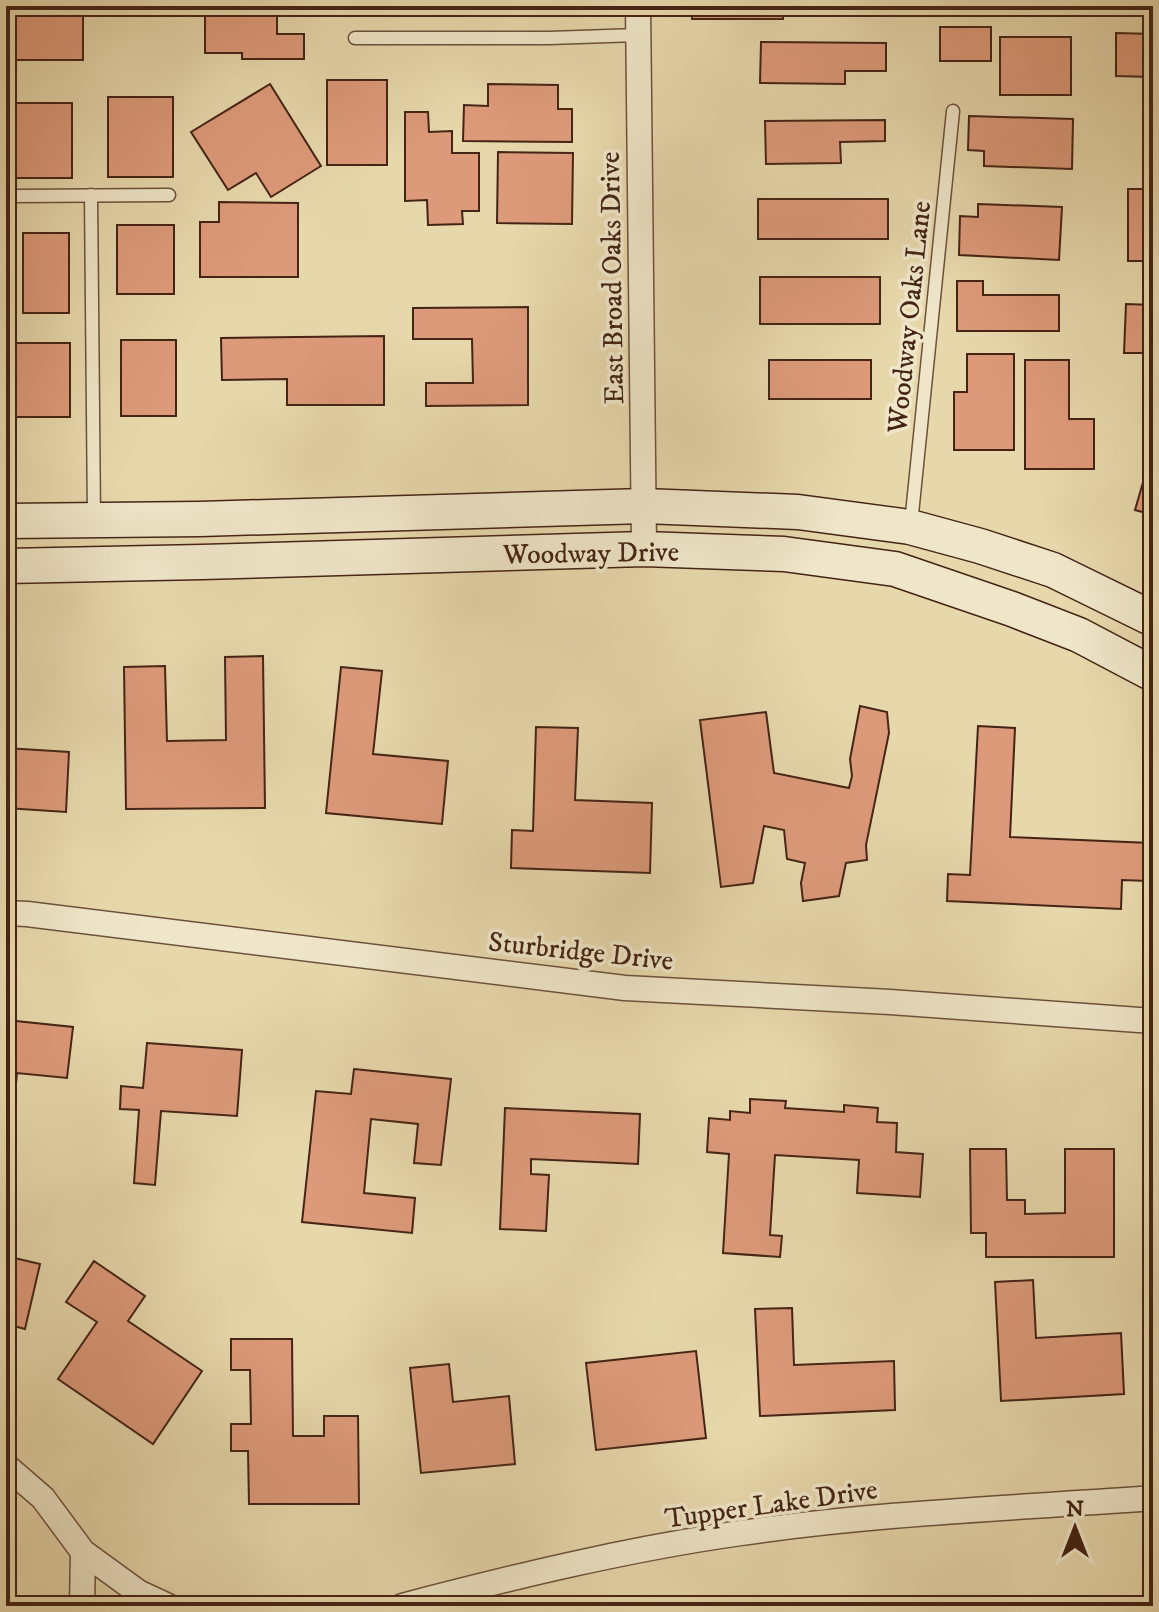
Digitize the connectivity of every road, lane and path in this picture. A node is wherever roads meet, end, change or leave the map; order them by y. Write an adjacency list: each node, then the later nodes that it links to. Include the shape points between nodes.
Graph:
1 (638, 6): 2 (street, East Broad Oaks Drive)
2 (638, 35): 3 (lane); 8 (street, East Broad Oaks Drive)
3 (355, 38)
4 (953, 111): 12 (lane, Woodway Oaks Lane)
5 (91, 195): 6 (lane); 7 (lane); 9 (lane)
6 (169, 195)
7 (15, 196)
8 (644, 506): 10 (main road, Woodway Drive); 12 (main road, Woodway Drive, via 798,512); 13 (street, East Broad Oaks Drive)
9 (94, 519): 10 (main road, Woodway Drive); 11 (main road, Woodway Drive)
10 (200, 519): 14 (main road)
11 (6, 521)
12 (910, 527): 16 (main road, Woodway Drive, via 1053,570)
13 (644, 549): 14 (main road, Woodway Drive); 17 (main road, Woodway Drive, via 784,554 895,569 1012,609)
14 (202, 562): 15 (main road, Woodway Drive)
15 (6, 566)
16 (1153, 619)
17 (1146, 666)
18 (6, 913): 19 (street, Sturbridge Drive, via 625,988)
19 (1153, 1021)
20 (6, 1466): 22 (street, via 43,1498)
21 (1153, 1498): 25 (street, Tupper Lake Drive, via 741,1533 609,1557)
22 (83, 1552): 23 (street); 24 (street, via 138,1592)
23 (82, 1606)
24 (168, 1606)
25 (402, 1606)

